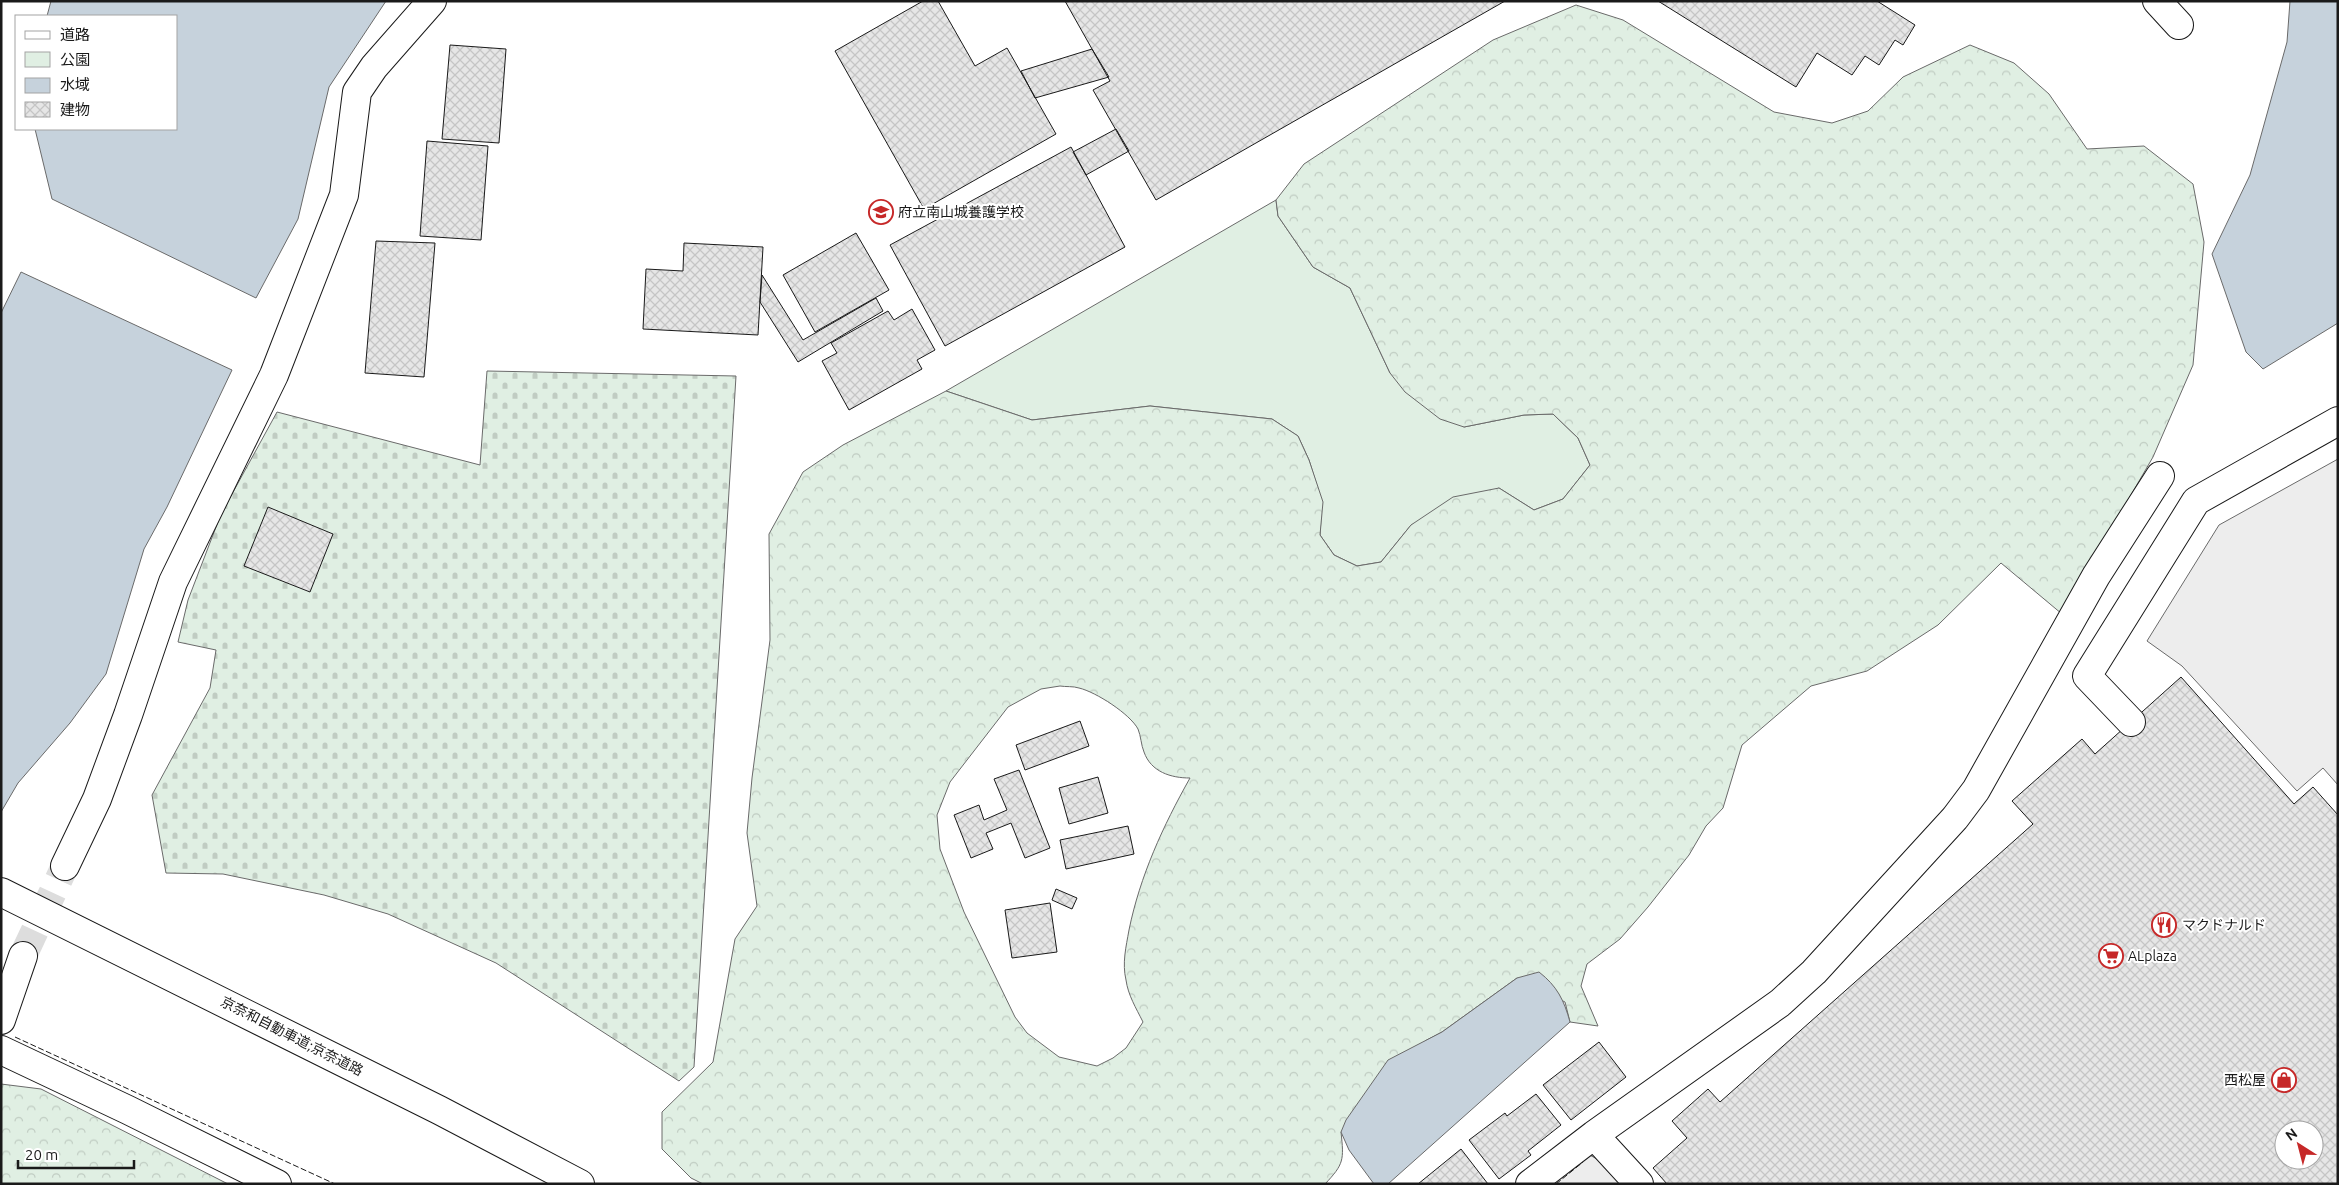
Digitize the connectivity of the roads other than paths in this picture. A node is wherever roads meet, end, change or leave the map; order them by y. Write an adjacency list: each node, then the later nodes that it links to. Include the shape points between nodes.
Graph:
1 (432, 1): 7 (main road, via 374,67 357,92 344,195 274,375 173,582 97,799)
2 (2157, 1): 3 (main road)
3 (2179, 25)
4 (2338, 421): 6 (main road, via 2196,501 2087,676)
5 (2160, 476): 12 (main road, via 2096,576 1976,790 1955,818 1814,972 1780,1003)
6 (2131, 722)
7 (65, 866)
8 (1, 892): 13 (main road, 京奈和自動車道;京奈道路, via 439,1110)
9 (23, 956): 10 (main road)
10 (1, 1020)
11 (1, 1050): 14 (main road)
12 (1594, 1135): 17 (main road); 18 (main road)
13 (538, 1163): 15 (main road); 16 (main road, 京奈和自動車道;京奈道路)
14 (277, 1184)
15 (570, 1184)
16 (580, 1184)
17 (1530, 1184)
18 (1639, 1184)

